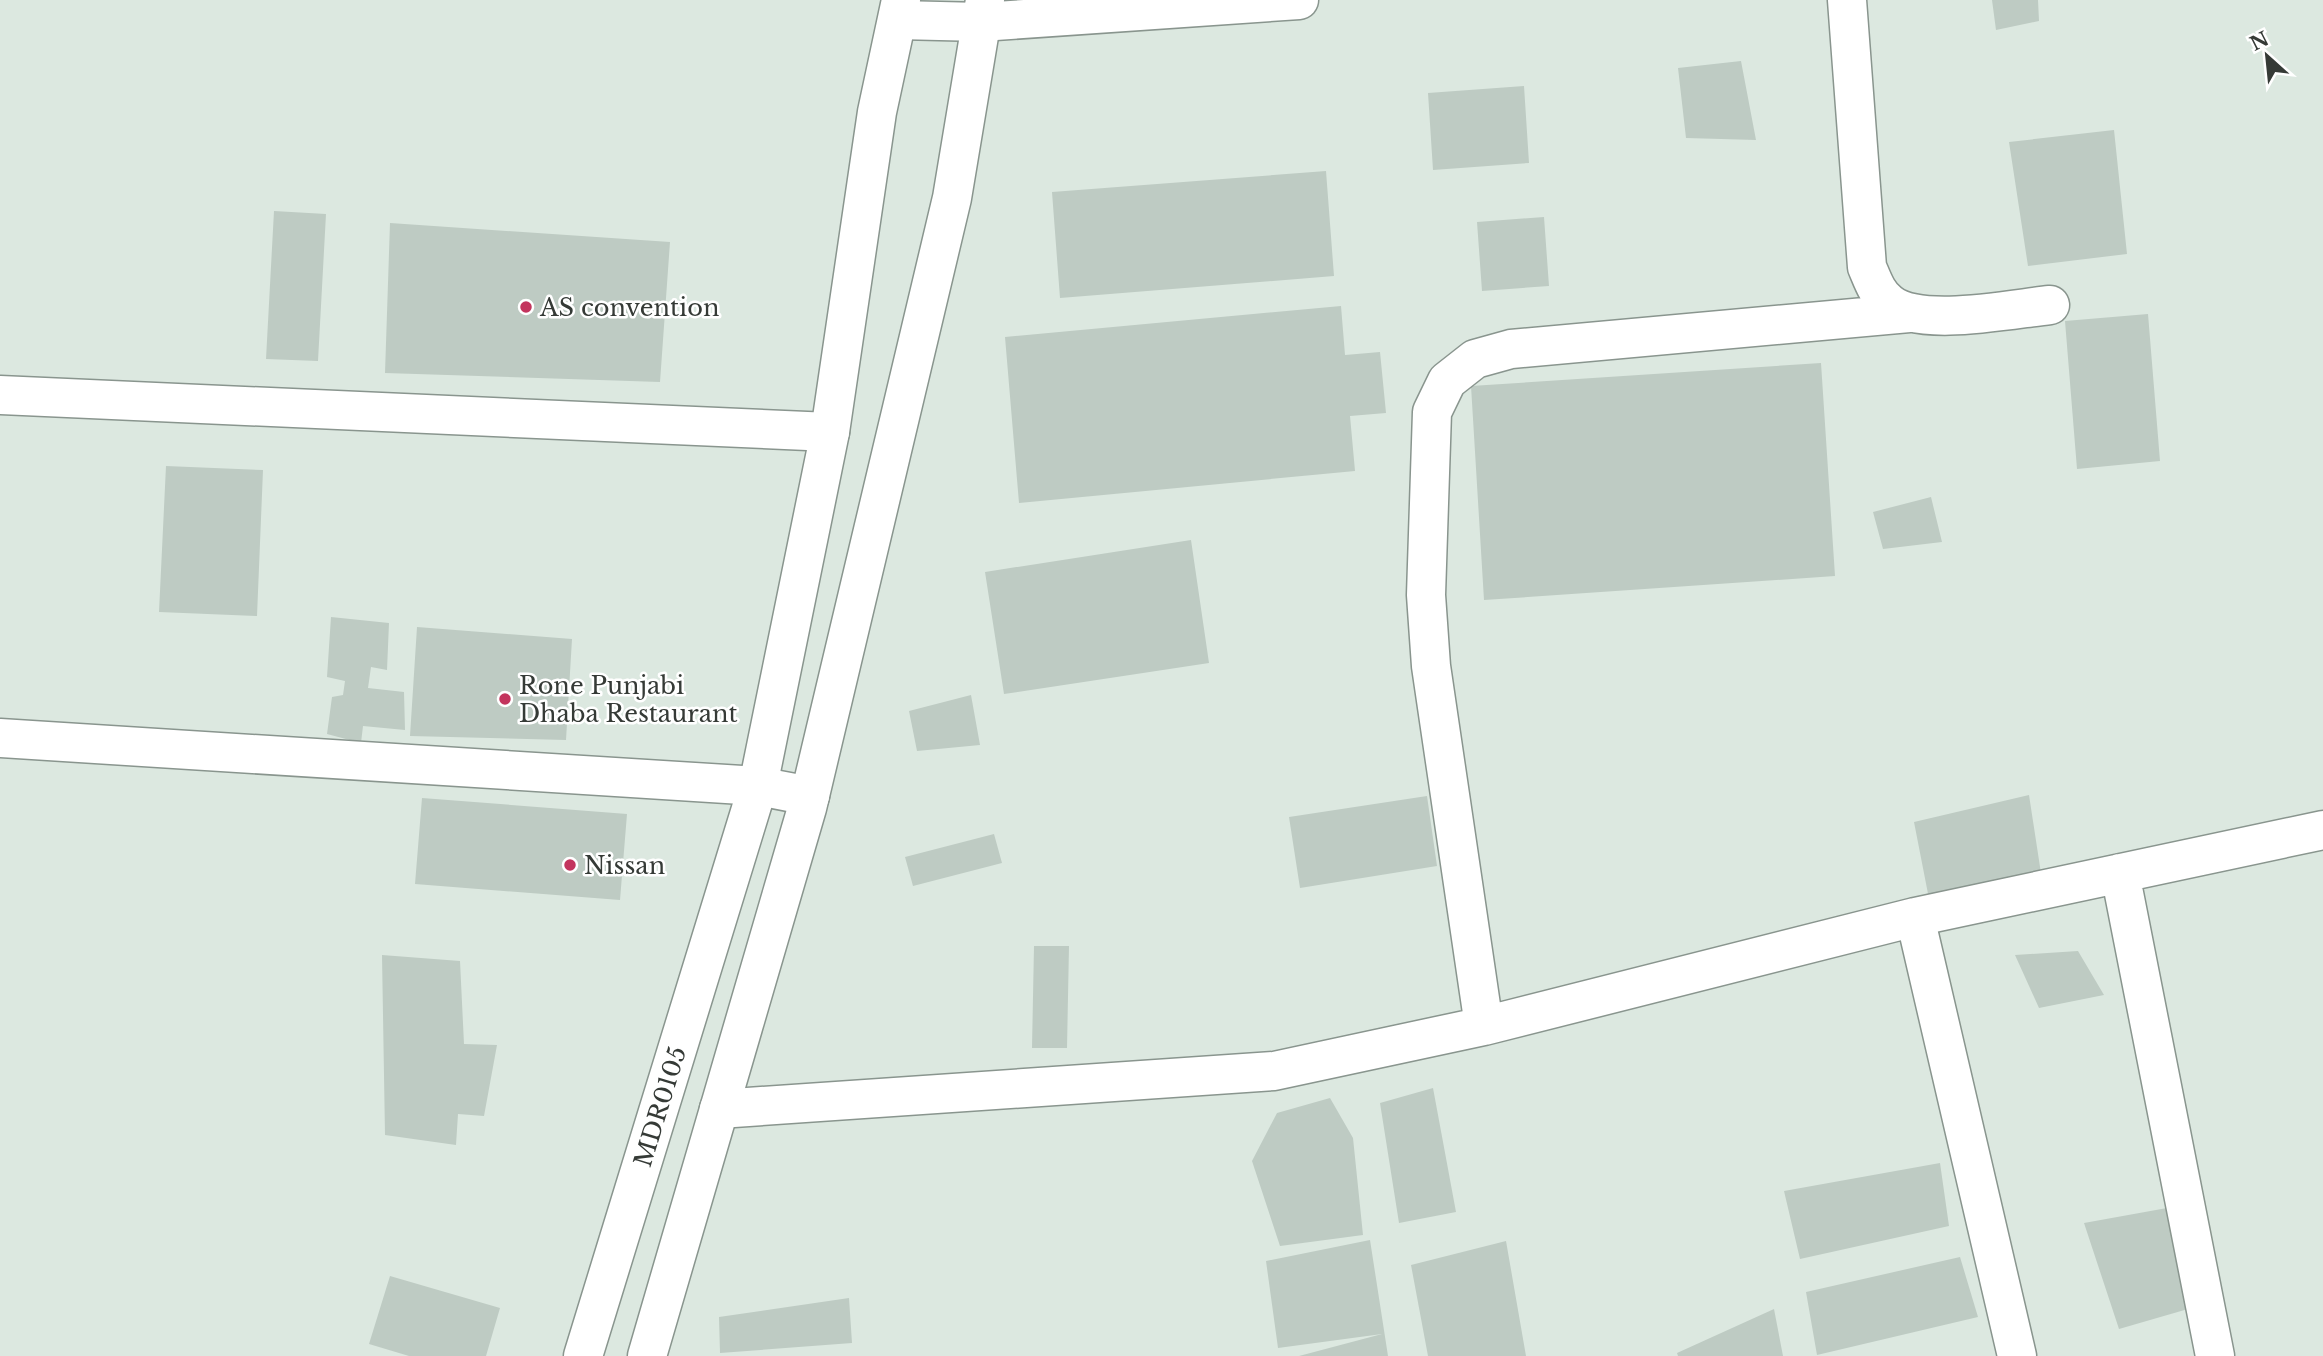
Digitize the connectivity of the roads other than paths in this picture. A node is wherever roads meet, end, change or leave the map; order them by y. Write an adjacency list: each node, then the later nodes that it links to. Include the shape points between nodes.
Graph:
1 (1298, 0): 4 (street)
2 (1847, 0): 6 (street, via 1867,267 1877,290 1891,305)
3 (900, 10): 4 (street); 8 (street, MDR0105, via 877,113)
4 (983, 11): 11 (street, via 952,198)
5 (2050, 305): 6 (street, via 1931,316)
6 (1909, 313): 15 (street, via 1511,349 1475,359 1447,381 1432,412 1426,595 1431,666)
7 (0, 396): 8 (street)
8 (830, 432): 10 (street, MDR0105)
9 (0, 738): 10 (street)
10 (758, 786): 11 (street); 17 (street, MDR0105)
11 (810, 796): 16 (street)
12 (2323, 830): 13 (street)
13 (2120, 873): 14 (street); 20 (street)
14 (1914, 917): 15 (street); 19 (street)
15 (1484, 1026): 16 (street, via 1274,1071)
16 (719, 1109): 18 (street)
17 (583, 1356)
18 (647, 1356)
19 (2017, 1356)
20 (2215, 1356)

